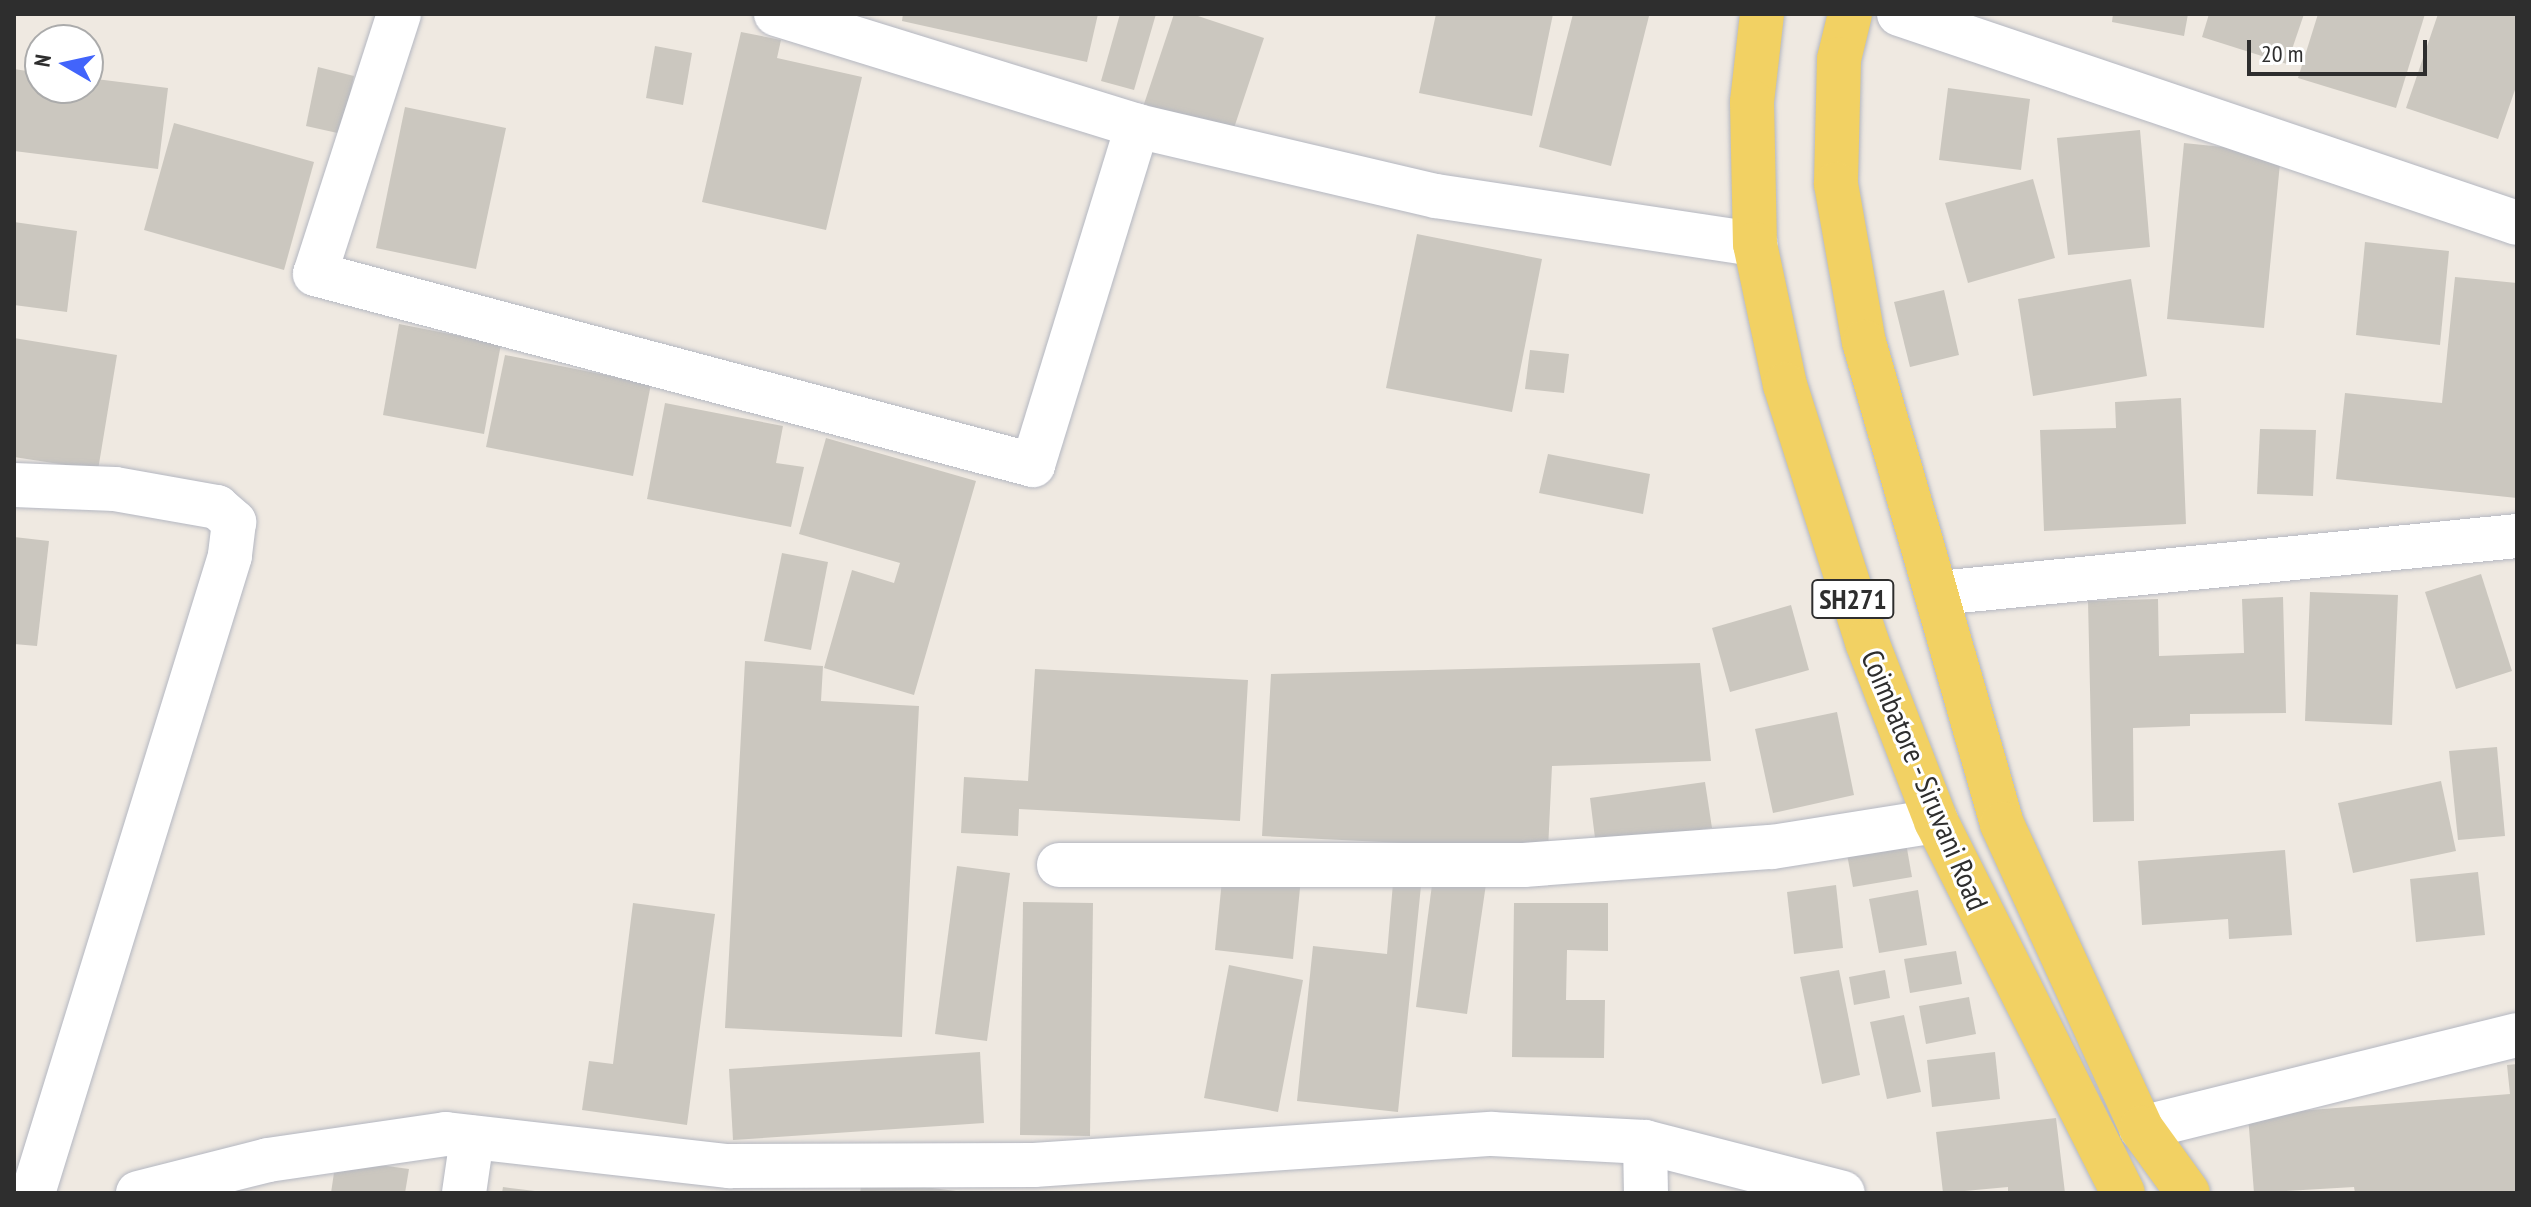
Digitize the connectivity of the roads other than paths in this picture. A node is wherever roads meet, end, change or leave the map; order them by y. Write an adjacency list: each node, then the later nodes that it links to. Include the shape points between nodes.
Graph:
1 (399, 14): 6 (street, via 315,274 1033,465)
2 (776, 14): 6 (street)
3 (1762, 14): 8 (main road, Coimbatore - Siruvani Road / SH271, via 1752,102)
4 (1850, 14): 11 (main road, via 1839,59 1836,184 1864,342)
5 (1899, 14): 7 (street)
6 (1137, 126): 8 (street, via 1436,196)
7 (2517, 223)
8 (1755, 244): 12 (main road, Coimbatore - Siruvani Road / SH271, via 1785,385 1867,642)
9 (14, 485): 19 (street, via 115,489 217,507 234,522 230,556)
10 (2517, 536): 11 (street)
11 (1939, 593): 15 (main road, via 2002,824)
12 (1936, 821): 13 (street, via 1772,847 1524,865); 24 (main road, Coimbatore - Siruvani Road / SH271)
13 (1059, 865)
14 (2517, 1035): 15 (street)
15 (2141, 1128): 25 (main road)
16 (472, 1138): 17 (street, via 729,1166 1034,1165 1492,1134); 18 (street, via 446,1134); 21 (street)
17 (1645, 1142): 22 (street); 23 (street)
18 (240, 1180): 20 (street)
19 (33, 1193)
20 (138, 1193)
21 (464, 1193)
22 (1646, 1193)
23 (1843, 1193)
24 (2123, 1193)
25 (2188, 1193)

